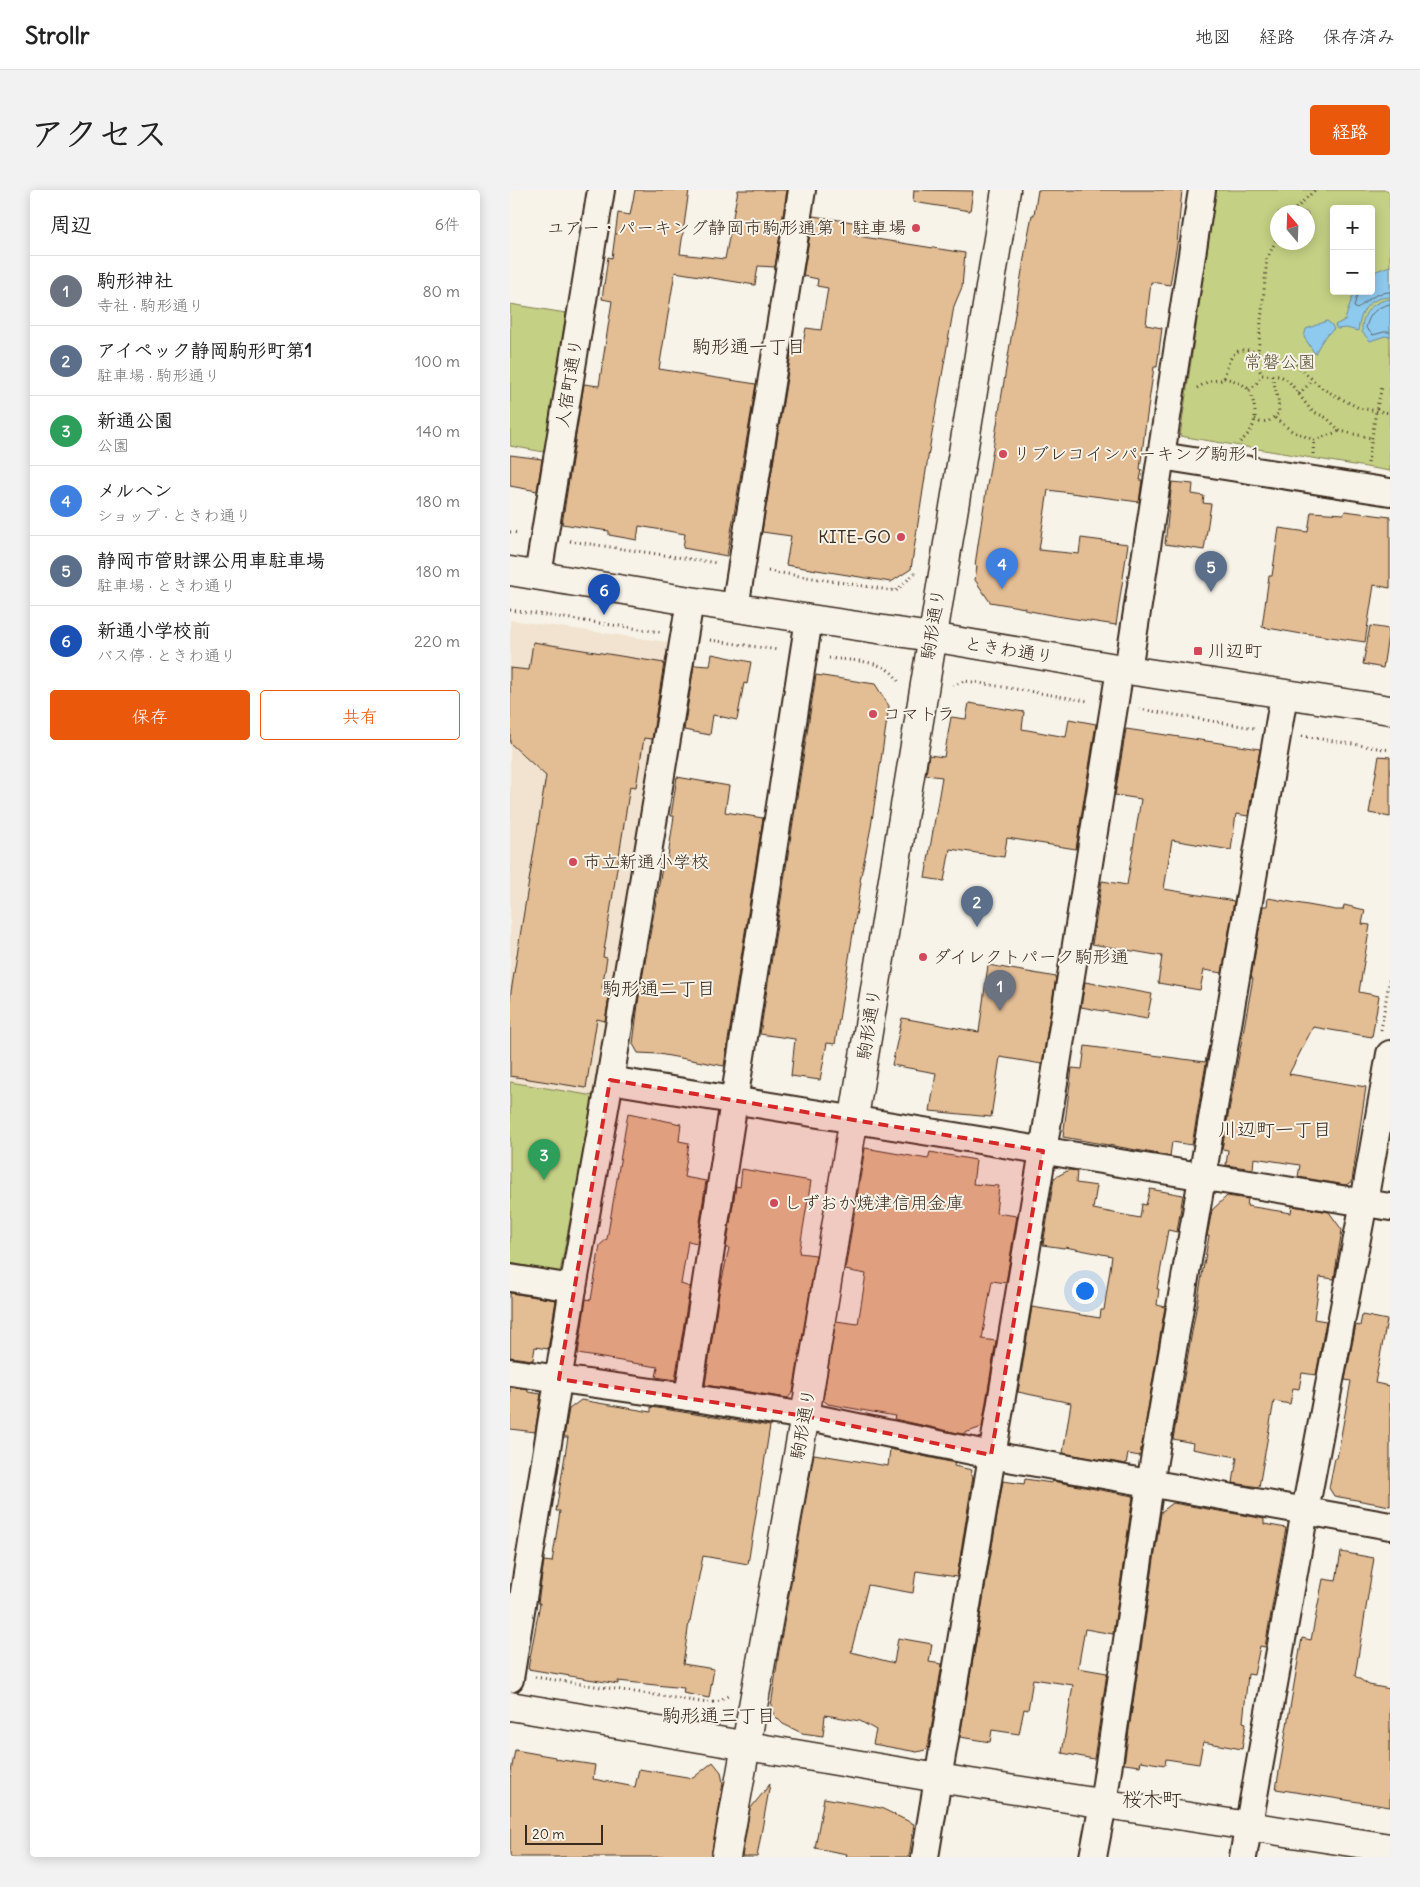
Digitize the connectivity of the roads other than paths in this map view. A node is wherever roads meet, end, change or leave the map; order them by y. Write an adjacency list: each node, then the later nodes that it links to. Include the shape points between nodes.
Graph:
1 (601, 190): 8 (street, 人宿町通り)
2 (802, 190): 10 (street)
3 (1006, 190): 12 (street, 駒形通り)
4 (1202, 190): 5 (street)
5 (1161, 456): 6 (street); 13 (street)
6 (1378, 490)
7 (510, 571): 8 (street, ときわ通り)
8 (538, 575): 9 (street, ときわ通り)
9 (690, 601): 10 (street, ときわ通り); 17 (street)
10 (735, 608): 11 (street, ときわ通り)
11 (809, 619): 12 (street, ときわ通り); 18 (street)
12 (931, 637): 13 (street, ときわ通り); 19 (street, 駒形通り)
13 (1124, 669): 14 (street, ときわ通り); 20 (street, via 1114,705)
14 (1284, 694): 15 (street, ときわ通り); 21 (street)
15 (1390, 710)
16 (1390, 1054): 22 (street)
17 (610, 1080): 18 (street); 25 (street)
18 (734, 1101): 19 (street); 28 (street)
19 (853, 1121): 20 (street); 29 (street, 駒形通り)
20 (1043, 1151): 21 (street); 30 (street)
21 (1203, 1176): 22 (street); 31 (street)
22 (1364, 1202): 23 (street); 32 (street)
23 (1390, 1207)
24 (510, 1278): 25 (street)
25 (573, 1288): 27 (street)
26 (510, 1372): 27 (street)
27 (559, 1379): 28 (street); 34 (street)
28 (688, 1397): 29 (street)
29 (804, 1416): 30 (street); 36 (street, 駒形通り)
30 (991, 1455): 31 (street); 37 (street)
31 (1150, 1484): 32 (street); 38 (street)
32 (1305, 1511): 33 (street); 39 (street)
33 (1390, 1526)
34 (510, 1679)
35 (510, 1706): 36 (street)
36 (745, 1746): 37 (street); 41 (street, 駒形通り)
37 (938, 1778): 38 (street); 42 (street)
38 (1103, 1804): 39 (street); 43 (street)
39 (1248, 1826): 40 (street); 44 (street)
40 (1390, 1848)
41 (726, 1857)
42 (925, 1857)
43 (1093, 1857)
44 (1243, 1857)

